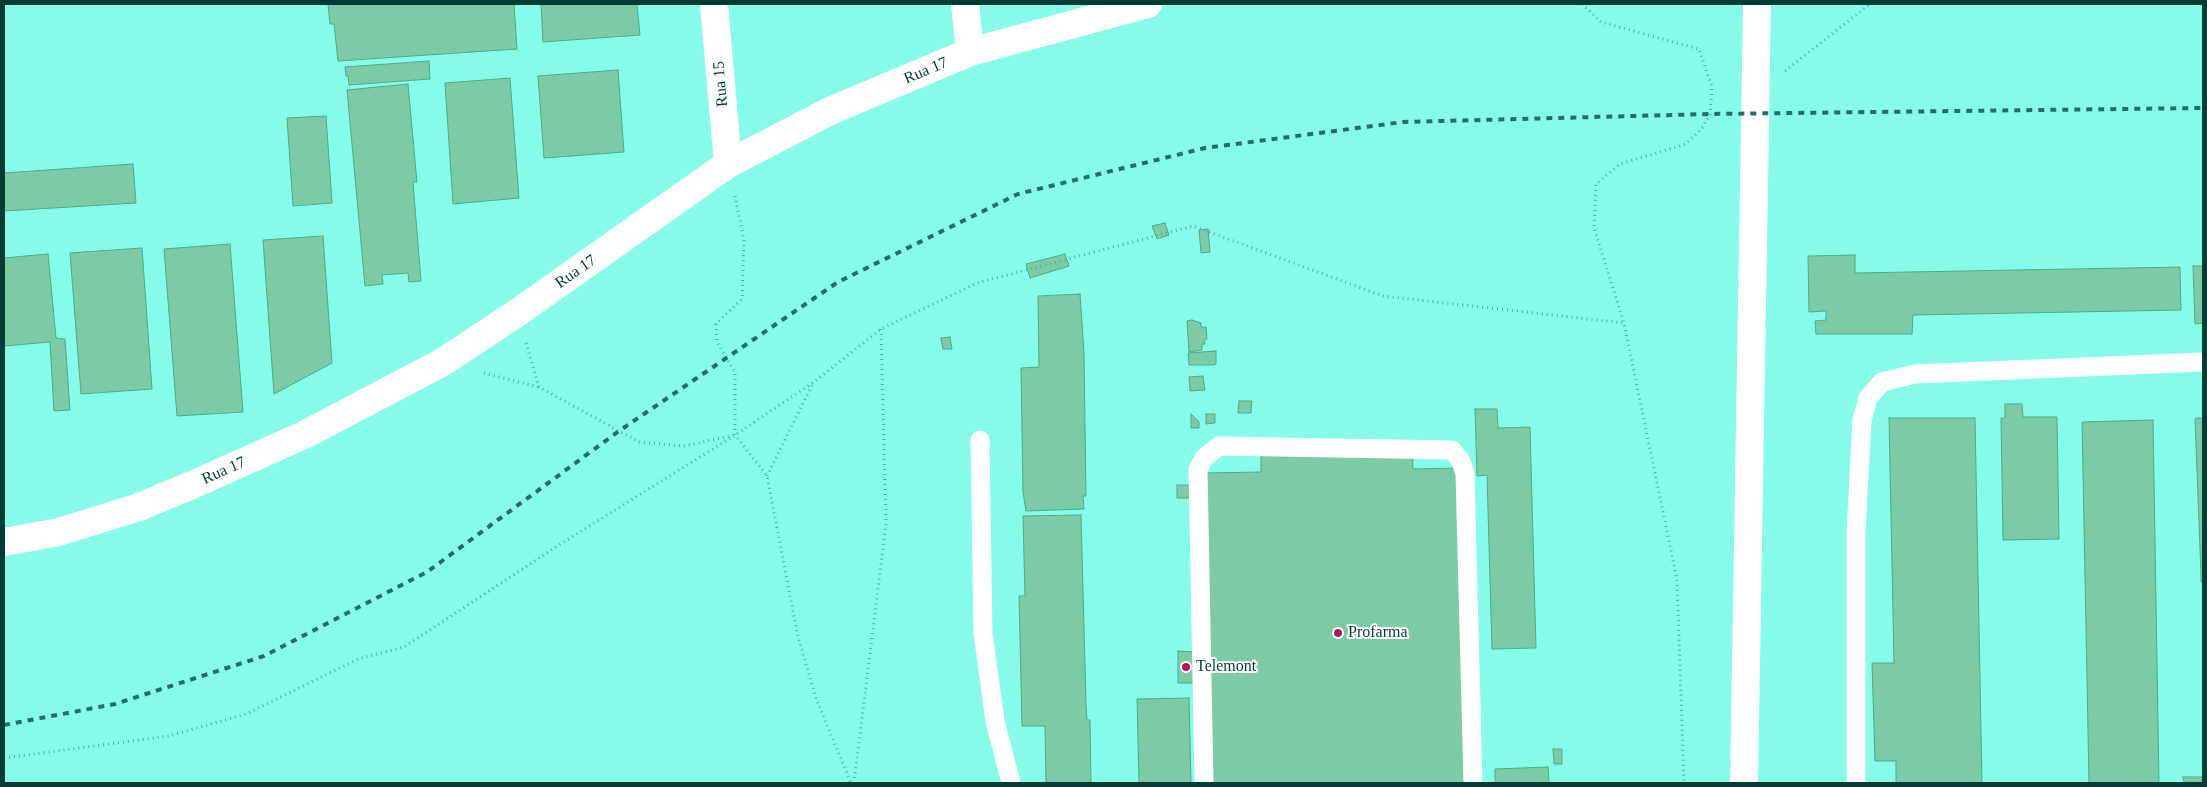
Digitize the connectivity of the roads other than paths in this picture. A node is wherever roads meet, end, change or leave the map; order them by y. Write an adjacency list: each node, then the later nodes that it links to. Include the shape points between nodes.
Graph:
1 (714, 4): 6 (street, Rua 15)
2 (965, 4): 5 (street)
3 (1148, 4): 5 (street, Rua 17)
4 (1757, 4): 13 (street)
5 (970, 52): 6 (street, Rua 17, via 830,111)
6 (728, 164): 9 (street, Rua 17, via 443,362 304,435 138,507 59,532)
7 (2203, 362): 14 (lane, via 1914,374 1882,382 1868,398 1862,420 1856,533)
8 (980, 440): 10 (lane, via 983,633 995,721)
9 (4, 542)
10 (1011, 783)
11 (1204, 783): 12 (lane, via 1198,469 1204,458 1219,446 1452,450 1461,461 1465,474)
12 (1473, 783)
13 (1744, 783)
14 (1856, 783)

